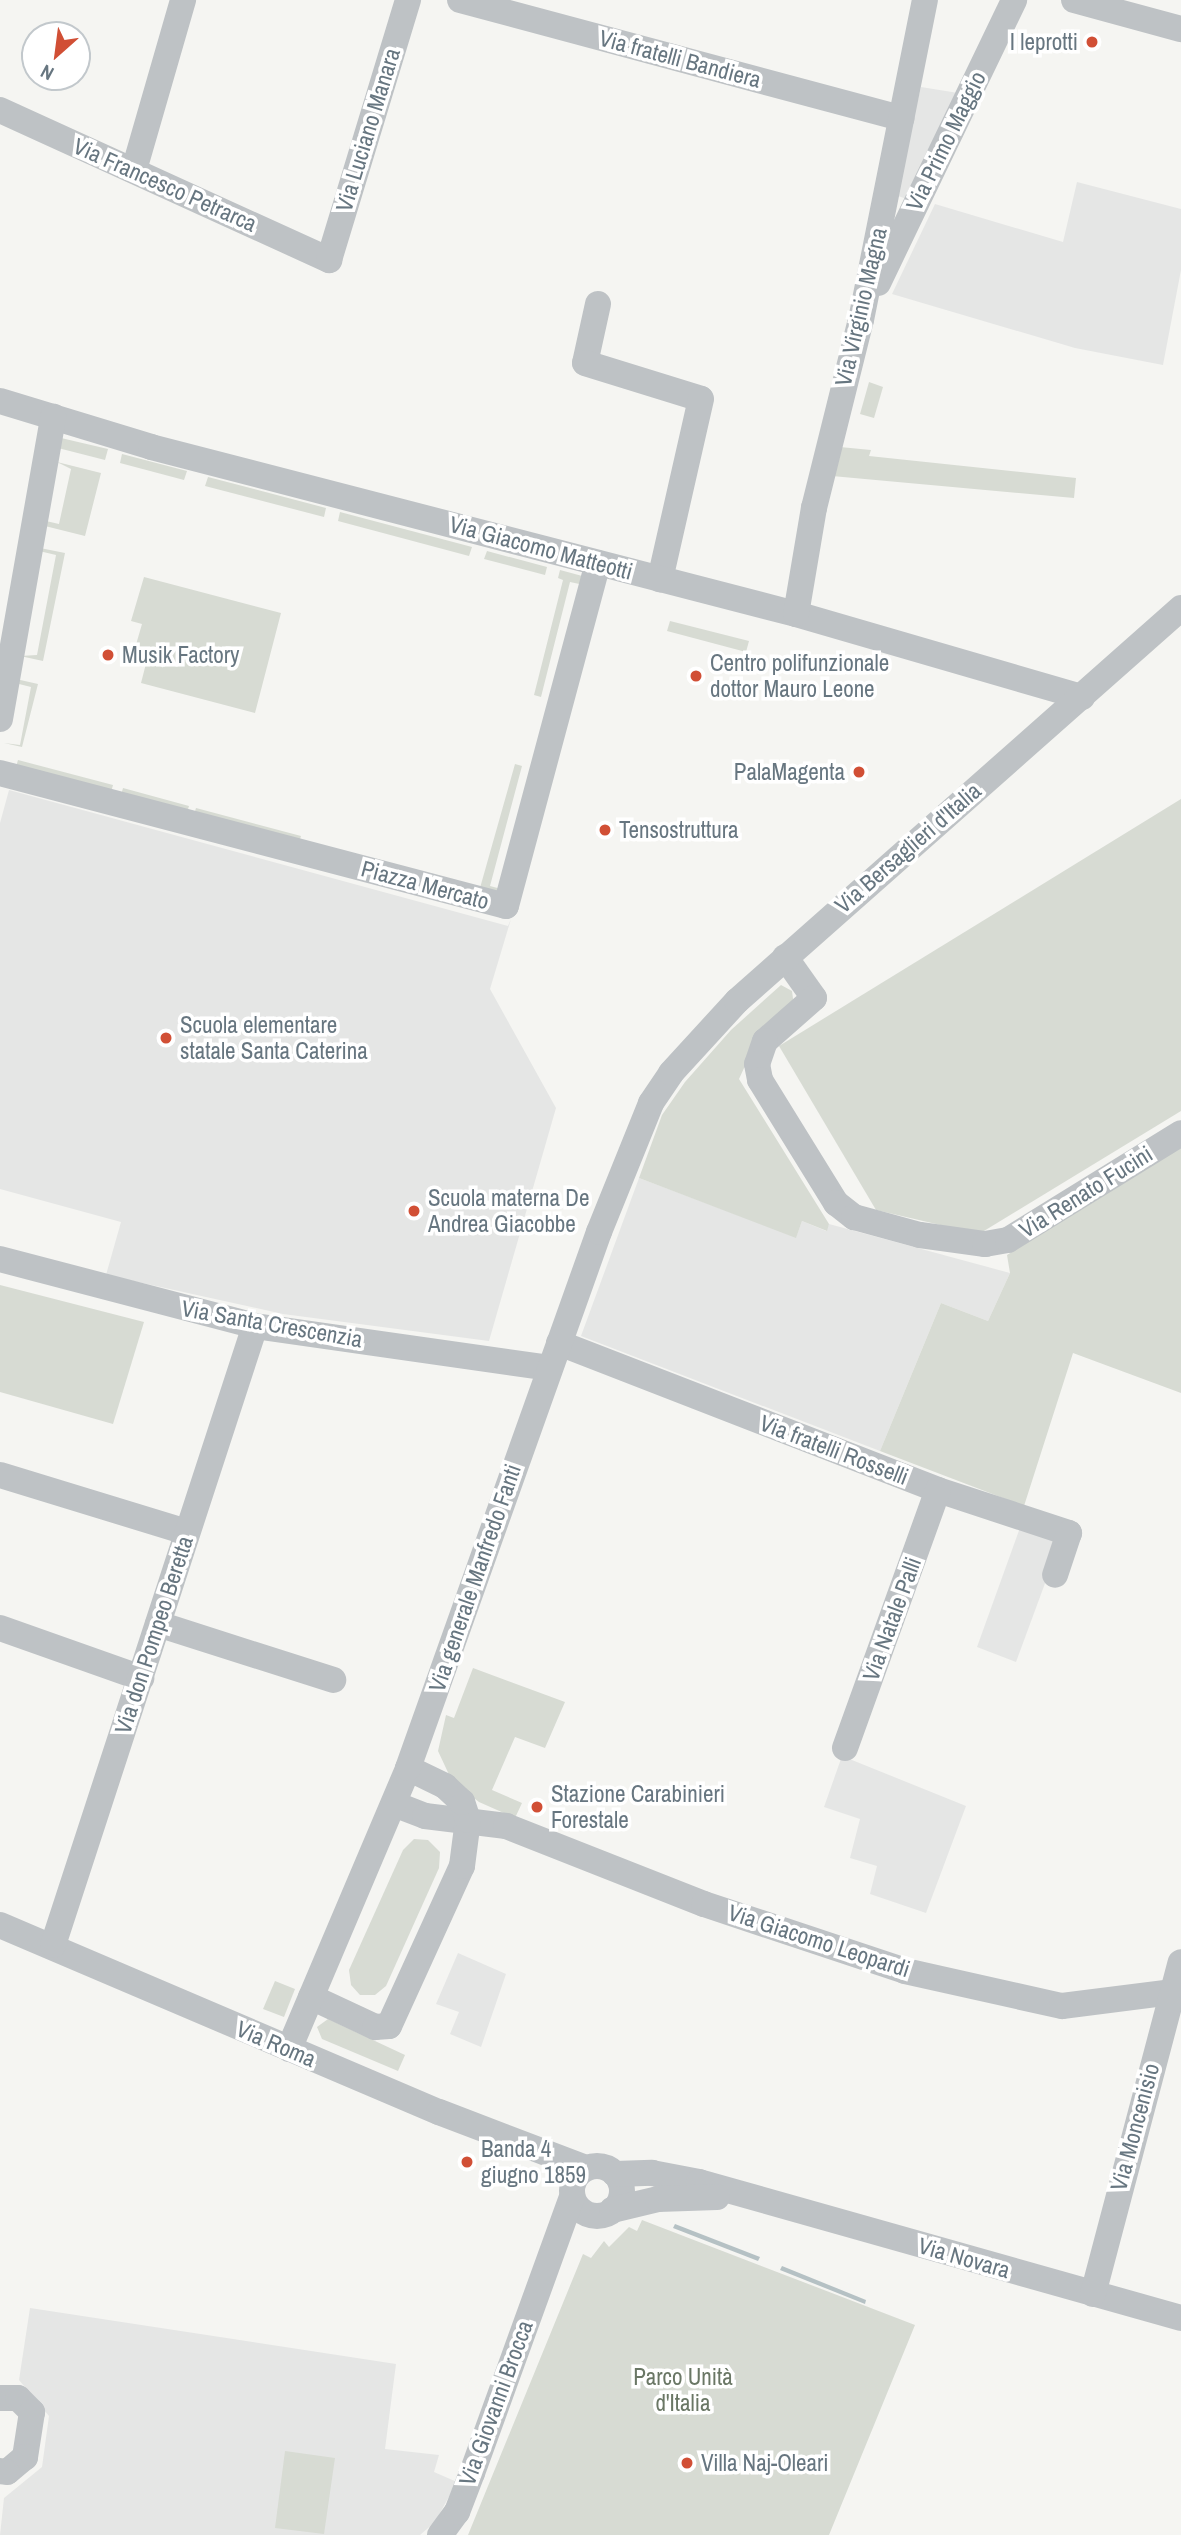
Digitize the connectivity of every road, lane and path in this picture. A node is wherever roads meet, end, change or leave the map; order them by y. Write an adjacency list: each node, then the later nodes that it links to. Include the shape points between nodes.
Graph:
1 (183, 0): 10 (street)
2 (408, 0): 11 (street, Via Luciano Manara)
3 (460, 0): 9 (street, Via fratelli Bandiera)
4 (925, 0): 9 (street, Via Virginio Magna)
5 (1014, 0): 13 (street, Via Primo Maggio)
6 (1074, 0): 7 (street)
7 (1181, 29)
8 (0, 110): 10 (street, Via Francesco Petrarca)
9 (901, 118): 13 (street, Via Virginio Magna)
10 (134, 170): 11 (street, Via Francesco Petrarca)
11 (329, 260)
12 (598, 304): 17 (street, via 585,363 701,399)
13 (861, 320): 19 (street, Via Virginio Magna, via 814,508)
14 (0, 401): 15 (street, Via Giacomo Matteotti)
15 (53, 417): 16 (street, Via Giacomo Matteotti); 21 (street)
16 (598, 563): 17 (street, Via Giacomo Matteotti); 22 (street, Piazza Mercato, via 506,906)
17 (660, 579): 19 (street, Via Giacomo Matteotti)
18 (1181, 608): 20 (street, Via Bersaglieri d'Italia)
19 (796, 614): 20 (street, Via Giacomo Matteotti)
20 (1082, 697): 23 (street, Via Bersaglieri d'Italia)
21 (0, 719)
22 (0, 773)
23 (785, 957): 24 (street, Via Bersaglieri d'Italia, via 671,1073); 25 (street, Via Renato Fucini, via 814,998 765,1041 757,1064 760,1080 836,1203 854,1217 920,1235 985,1244 1008,1240)
24 (651, 1104): 28 (street, Via generale Manfredo Fanti, via 639,1124)
25 (1181, 1133)
26 (0, 1259): 27 (street, Via Santa Crescenzia)
27 (256, 1326): 29 (street, Via Santa Crescenzia); 32 (street, Via don Pompeo Beretta)
28 (559, 1343): 29 (street, Via generale Manfredo Fanti); 31 (street, Via fratelli Rosselli)
29 (549, 1368): 39 (street, Via generale Manfredo Fanti)
30 (0, 1475): 32 (street)
31 (938, 1490): 33 (street, Via fratelli Rosselli, via 1069,1533); 38 (street, Via Natale Palli)
32 (187, 1532): 34 (street, Via don Pompeo Beretta)
33 (1055, 1576)
34 (158, 1624): 36 (street, Via don Pompeo Beretta); 37 (street)
35 (0, 1628): 36 (street)
36 (141, 1678): 43 (street, Via don Pompeo Beretta)
37 (333, 1680)
38 (845, 1748)
39 (408, 1768): 40 (street, Via generale Manfredo Fanti); 41 (street, via 445,1786 462,1802)
40 (394, 1804): 41 (street, Via Giacomo Leopardi, via 425,1816); 46 (street, Via generale Manfredo Fanti)
41 (468, 1820): 45 (street, Via Giacomo Leopardi, via 506,1826 704,1904 905,1971 1062,2006); 46 (street, via 462,1866 389,2026 375,2027)
42 (0, 1925): 43 (street, Via Roma)
43 (53, 1945): 47 (street, Via Roma)
44 (1181, 1962): 45 (street, Via Moncenisio)
45 (1176, 1992): 53 (street, Via Moncenisio)
46 (311, 1997): 47 (street, Via generale Manfredo Fanti)
47 (289, 2049): 49 (street, Via Roma, via 555,2156)
48 (615, 2174): 49 (street, via 602,2166); 50 (street, Via Novara, via 652,2173); 51 (street, via 621,2197)
49 (578, 2181): 51 (street, via 581,2210); 52 (street, Via Giovanni Brocca)
50 (747, 2197): 51 (street, Via Novara, via 658,2199); 53 (street, Via Novara)
51 (604, 2213): 52 (street, Via Giovanni Brocca, via 570,2234)
52 (545, 2268): 57 (street, Via Giovanni Brocca, via 457,2512)
53 (1093, 2294): 54 (street, Via Novara)
54 (1181, 2318)
55 (1, 2404): 56 (street, via 18,2398 32,2412 25,2457 7,2472)
56 (0, 2471)
57 (440, 2535)

